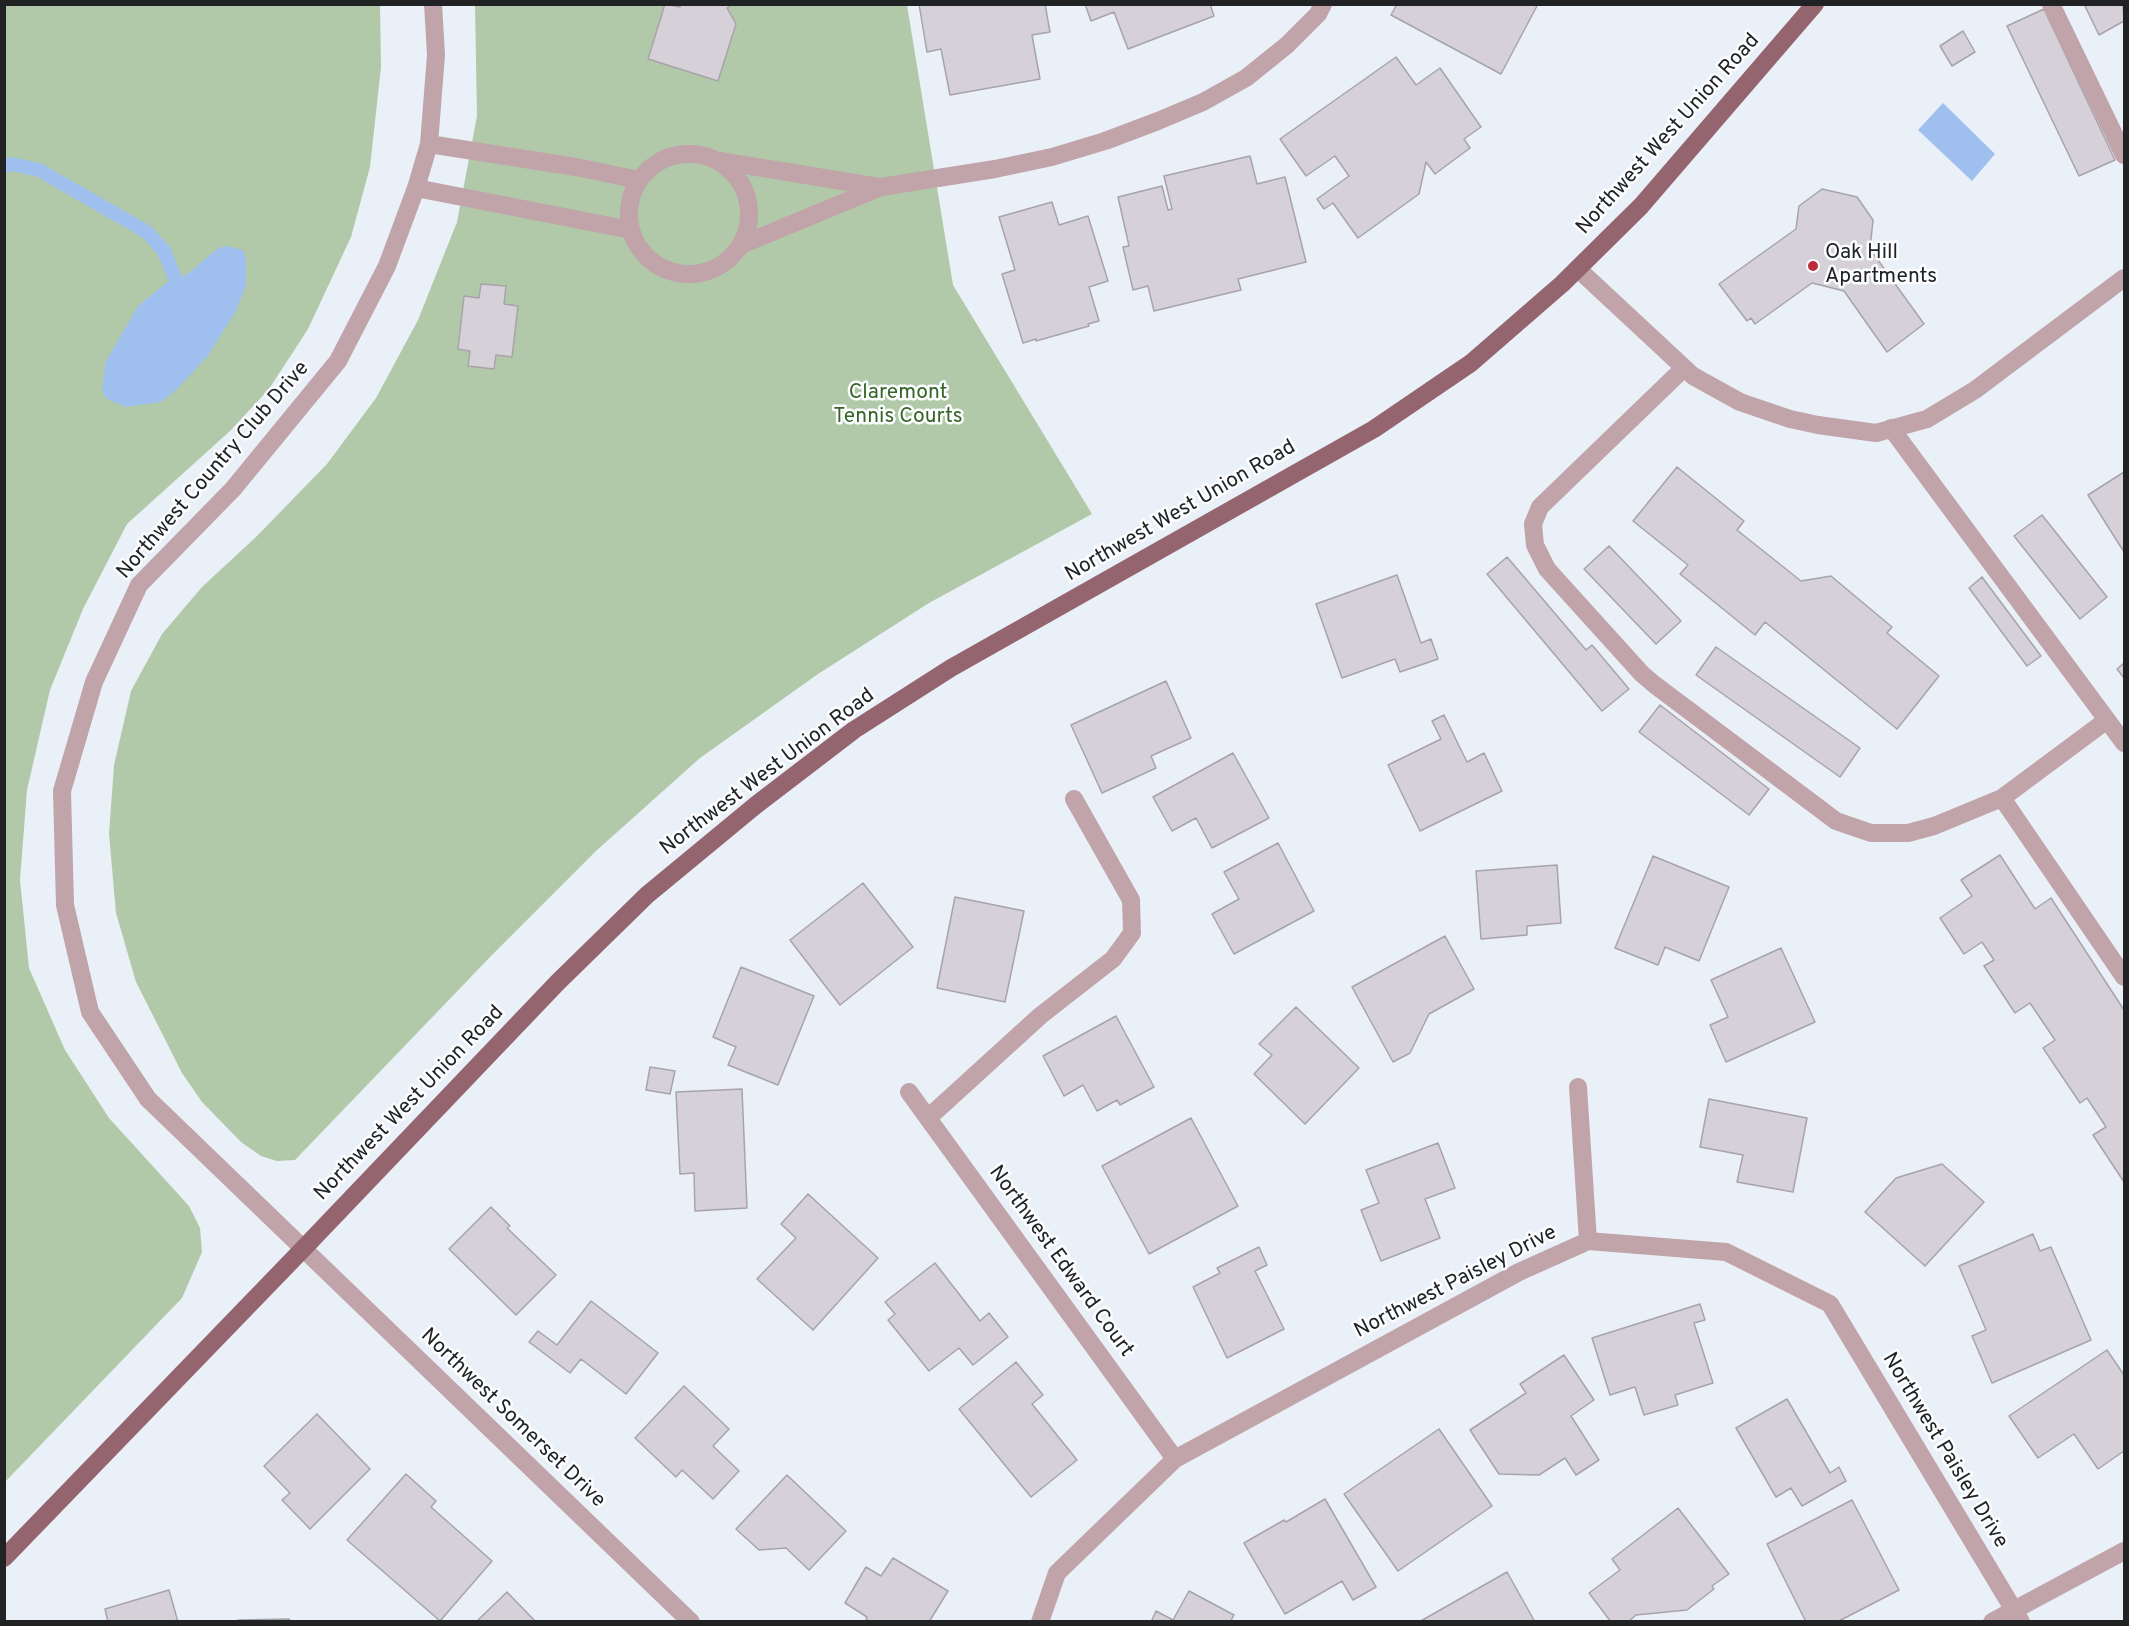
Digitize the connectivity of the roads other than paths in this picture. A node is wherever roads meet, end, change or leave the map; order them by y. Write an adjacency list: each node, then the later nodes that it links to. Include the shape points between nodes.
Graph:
1 (433, 4): 5 (street, Northwest Country Club Drive, via 436,55)
2 (1323, 4): 9 (street, via 1287,45 1246,78 1158,121 1052,157)
3 (1815, 4): 13 (main road, Northwest West Union Road, via 1641,206)
4 (2051, 4): 6 (street)
5 (429, 144): 8 (street); 10 (street, Northwest Country Club Drive)
6 (2124, 155)
7 (719, 161): 8 (street, via 697,154 673,156 652,166); 9 (street); 12 (street, via 737,177 748,198 749,222)
8 (639, 180): 11 (street, via 629,207)
9 (881, 187): 12 (street)
10 (416, 188): 11 (street); 26 (street, Northwest Country Club Drive, via 387,266 338,361 234,489 139,585 94,682 62,791 65,904 90,1011 147,1099)
11 (631, 230): 12 (street, via 641,251 653,262 681,275 705,273 726,262)
12 (741, 244)
13 (1578, 268): 15 (street); 26 (main road, Northwest West Union Road, via 1471,363 1374,429 951,668 854,730 756,805 647,895 566,974)
14 (2124, 278): 16 (street, via 1975,390 1927,418)
15 (1684, 368): 16 (street, via 1740,402 1790,419 1876,433); 19 (street, via 1540,507 1533,524 1535,545 1547,569 1642,674 1836,821 1871,833 1908,833)
16 (1891, 428): 17 (street)
17 (2107, 720): 18 (street); 19 (street)
18 (2124, 743)
19 (2002, 798): 21 (street)
20 (1074, 799): 24 (street, via 1131,900 1132,933 1113,959 1041,1016)
21 (2124, 977)
22 (1578, 1087): 25 (street)
23 (909, 1092): 24 (street, Northwest Edward Court)
24 (928, 1118): 27 (street, Northwest Edward Court)
25 (1588, 1241): 27 (street, Northwest Paisley Drive, via 1519,1272); 30 (street, Northwest Paisley Drive, via 1726,1252 1830,1304)
26 (303, 1250): 29 (main road, Northwest West Union Road); 31 (street, Northwest Somerset Drive)
27 (1174, 1459): 32 (street, Northwest Paisley Drive, via 1057,1573)
28 (2124, 1551): 30 (street)
29 (4, 1558)
30 (2018, 1616): 33 (street)
31 (691, 1622)
32 (1041, 1622)
33 (1992, 1622)

